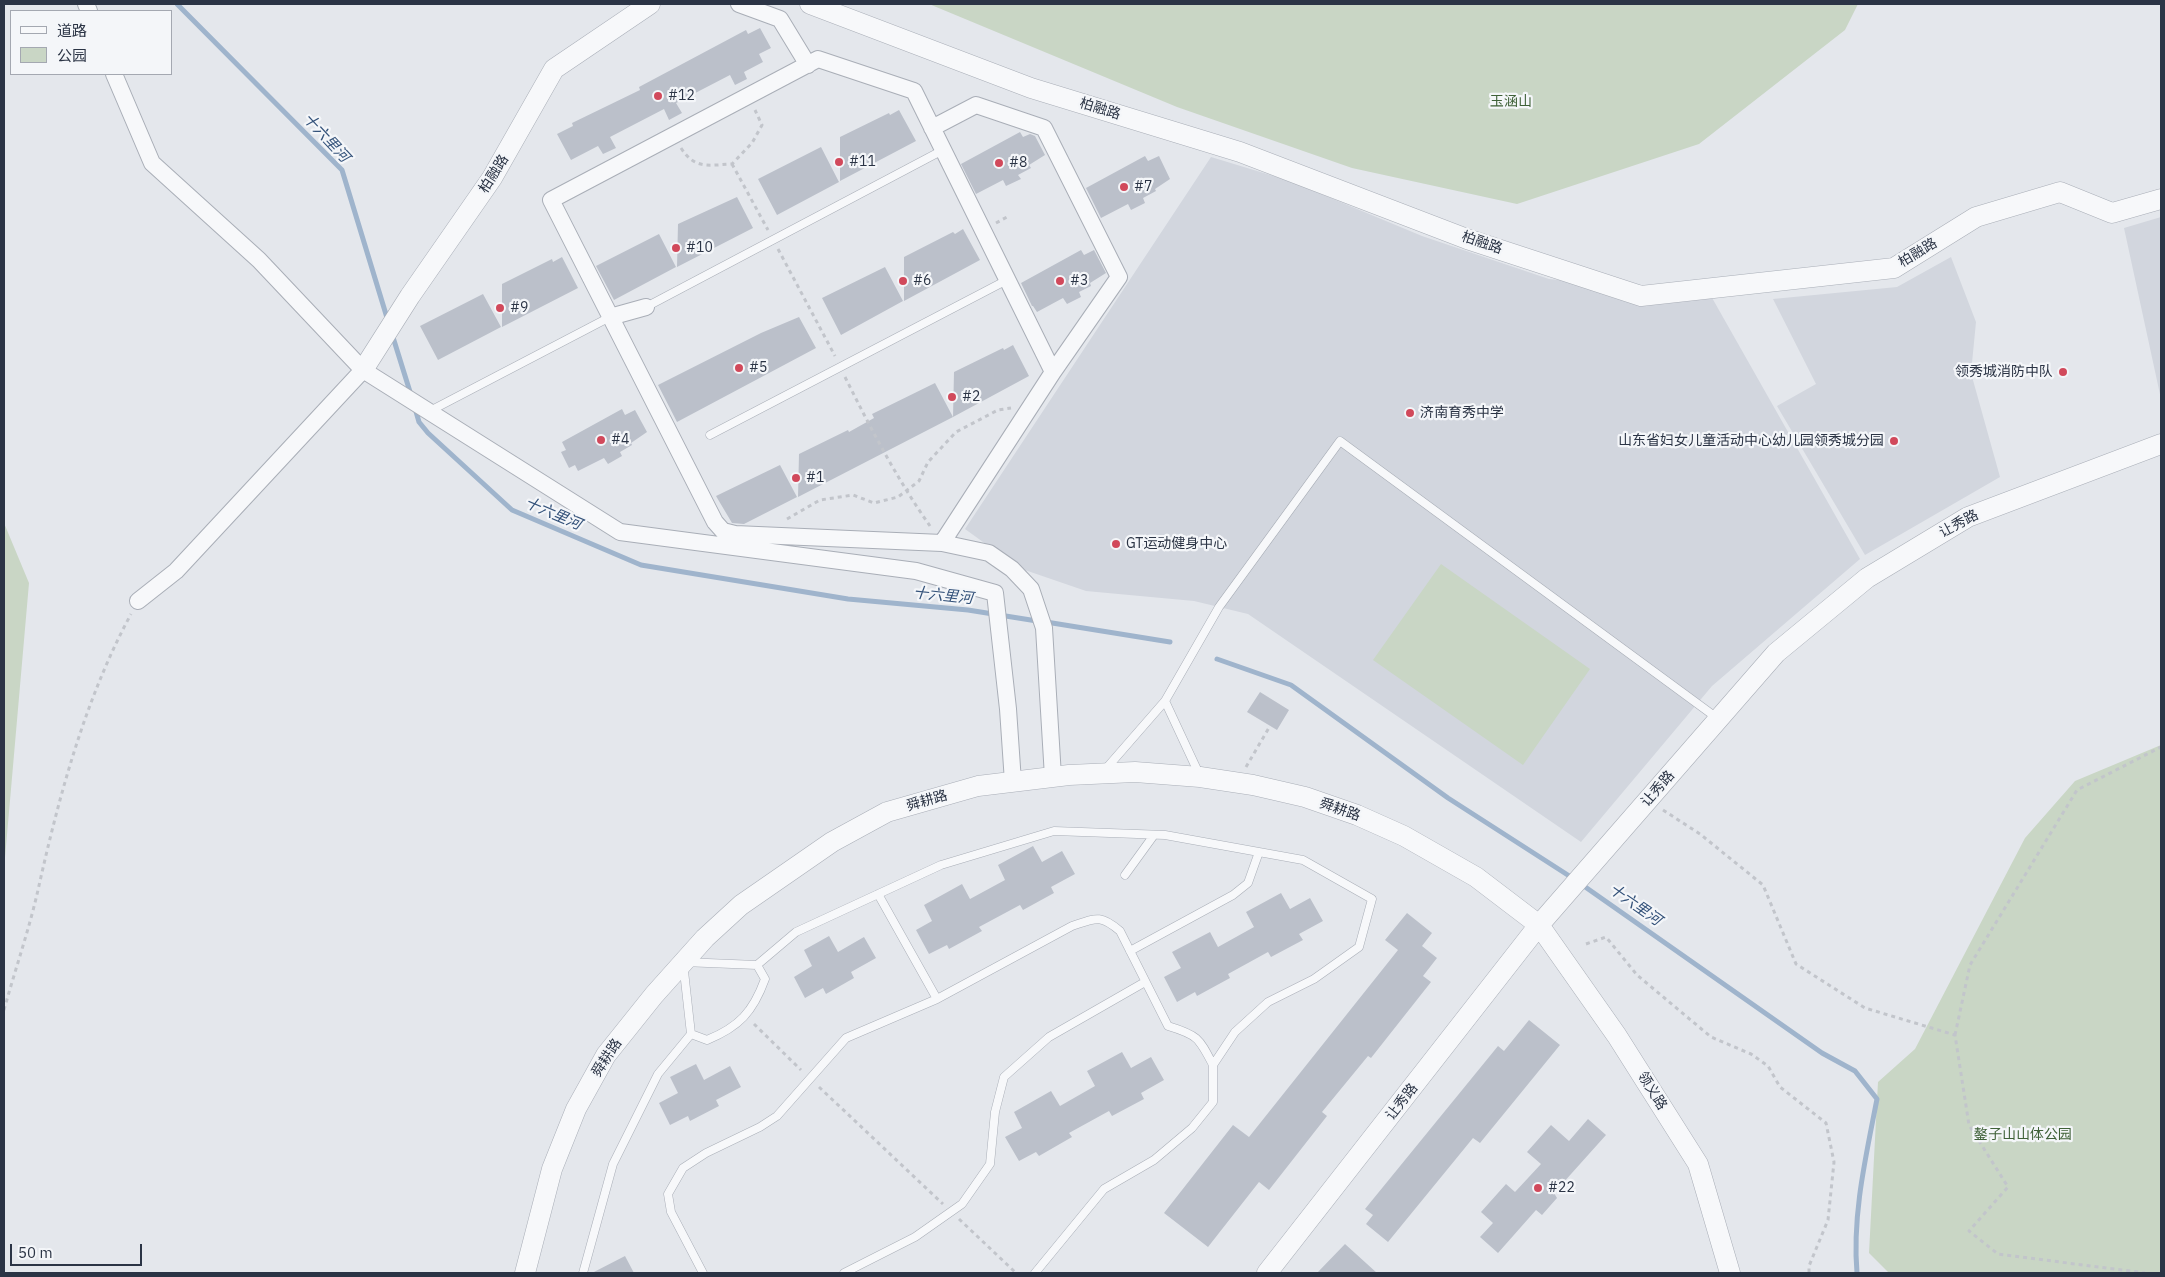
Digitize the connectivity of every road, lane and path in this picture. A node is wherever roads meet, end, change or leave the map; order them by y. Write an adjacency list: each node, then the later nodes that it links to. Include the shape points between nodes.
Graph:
1 (650, 4): 17 (street, 柏融路, via 554,69 492,178)
2 (738, 4): 4 (street, via 780,19)
3 (810, 4): 11 (street, 柏融路, via 1031,88 1240,152 1468,238 1641,296 1894,268 1976,217 2060,192 2112,212)
4 (808, 65): 6 (street); 7 (street, via 818,59 914,91)
5 (114, 75): 17 (street, via 152,163 260,260)
6 (749, 95): 8 (street); 10 (path, via 762,125 752,143)
7 (932, 128): 9 (street); 18 (street, via 976,105 1044,128 1115,268 1119,277)
8 (674, 135): 10 (path, via 688,159 700,165); 16 (street, via 552,200)
9 (943, 150): 12 (lane); 13 (street)
10 (732, 164): 12 (path)
11 (2161, 199)
12 (773, 240): 14 (path); 15 (lane)
13 (1007, 280): 18 (street); 21 (lane)
14 (796, 283)
15 (646, 307): 16 (street)
16 (610, 317): 20 (lane); 26 (street, via 706,505 723,531)
17 (363, 370): 20 (street); 27 (street, via 176,571)
18 (1053, 372): 19 (street)
19 (1031, 405): 24 (path, via 998,410 956,432 928,462 919,482); 26 (street)
20 (427, 412): 35 (street, via 620,532 916,571 995,593)
21 (710, 435)
22 (2161, 444): 29 (street, 让秀路, via 1968,517 1867,578 1776,653)
23 (893, 469): 24 (path)
24 (906, 492): 25 (path, via 874,503 853,495 820,500); 26 (path)
25 (784, 521)
26 (942, 542): 33 (street, via 989,553 1032,589 1041,620)
27 (138, 601): 49 (path, via 109,654 73,760)
28 (1165, 701): 29 (lane, via 1219,607 1340,441); 32 (lane); 34 (lane)
29 (1719, 719): 37 (street, 让秀路)
30 (1270, 726): 36 (path)
31 (2161, 747): 52 (path, via 2077,790 1970,964)
32 (1102, 773): 33 (street, 舜耕路); 34 (street, 舜耕路)
33 (1053, 777): 35 (street, 舜耕路)
34 (1200, 777): 36 (street, 舜耕路)
35 (1013, 782): 45 (street, 舜耕路, via 978,786 887,812 832,842 751,897)
36 (1237, 782): 42 (street, 舜耕路, via 1305,797 1404,836 1476,877)
37 (1648, 800): 42 (street, 让秀路); 52 (path, via 1700,834 1763,885 1796,964 1865,1008)
38 (1154, 835): 39 (lane); 40 (lane); 41 (lane, via 1054,831 941,865)
39 (1259, 852): 44 (lane, via 1248,883 1233,895); 53 (lane, via 1303,860 1372,899 1359,947 1314,979 1268,1002 1235,1032)
40 (1125, 875)
41 (878, 894): 46 (lane, via 796,932); 48 (lane)
42 (1539, 925): 62 (street, 让秀路); 63 (street, 领义路, via 1617,1036 1698,1164)
43 (1586, 944): 64 (path, via 1606,937 1637,975 1711,1037 1751,1054 1768,1066 1780,1087 1826,1123 1834,1162 1828,1220 1809,1266)
44 (1130, 951): 47 (lane); 48 (lane, via 1120,931 1108,920 1095,918 1072,926)
45 (683, 962): 46 (lane); 51 (lane); 56 (street, 舜耕路, via 606,1055 576,1109 552,1169)
46 (757, 965): 50 (lane, via 765,979)
47 (1145, 982): 53 (lane, via 1168,1026 1186,1031 1200,1040); 55 (lane, via 1049,1037 1004,1077 995,1112 990,1164 962,1204)
48 (937, 999): 54 (lane, via 846,1038)
49 (4, 1010)
50 (746, 1016): 51 (lane, via 726,1032 707,1040); 54 (path)
51 (691, 1034): 57 (lane, via 658,1074 613,1164)
52 (1955, 1035): 65 (path, via 1969,1125 2008,1187 1969,1231 1998,1254)
53 (1213, 1065): 61 (lane, via 1212,1102 1192,1128 1154,1160 1104,1188)
54 (810, 1079): 55 (path); 58 (lane, via 777,1116 683,1168 668,1194 671,1212)
55 (951, 1212): 59 (lane, via 915,1237); 60 (path)
56 (525, 1273)
57 (583, 1273)
58 (703, 1273)
59 (844, 1273)
60 (1016, 1273)
61 (1035, 1273)
62 (1267, 1273)
63 (1730, 1273)
64 (1810, 1273)
65 (2145, 1273)

